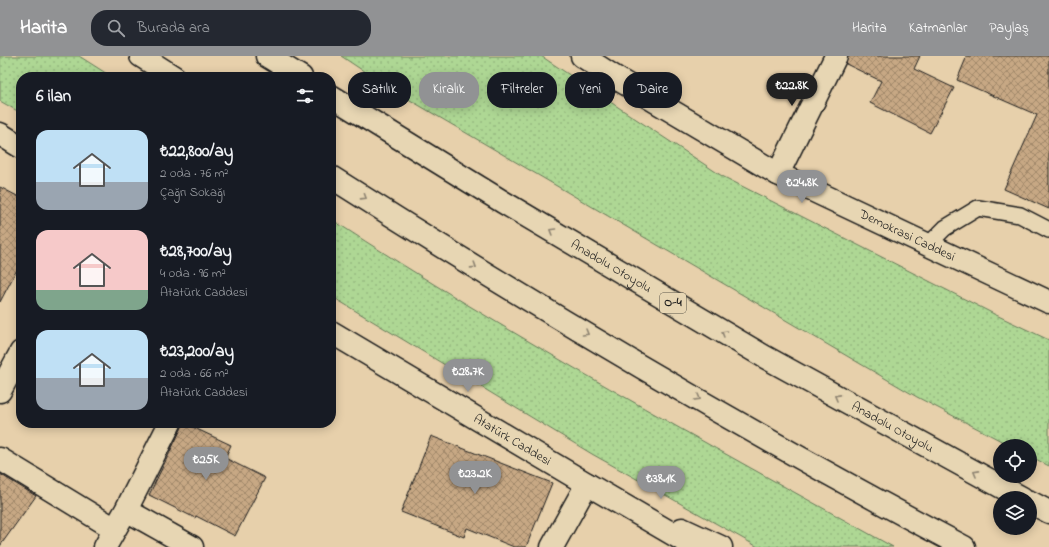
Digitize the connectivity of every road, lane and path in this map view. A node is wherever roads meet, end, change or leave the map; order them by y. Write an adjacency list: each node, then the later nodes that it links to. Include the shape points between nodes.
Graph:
1 (142, 56): 5 (main road)
2 (267, 56): 6 (main road)
3 (582, 56): 10 (main road, Demokrasi Caddesi)
4 (836, 56): 10 (main road)
5 (166, 72)
6 (293, 72)
7 (336, 99): 21 (main road, Anadolu Otoyolu / O-4, one-way to 7, via 765,357 503,202)
8 (0, 134): 9 (main road)
9 (16, 144)
10 (778, 174): 13 (main road, Demokrasi Caddesi)
11 (336, 179): 30 (main road, one-way to 30, via 514,291 789,451)
12 (1049, 230): 13 (lane, via 1020,215 978,208 945,228)
13 (928, 245): 14 (main road, Demokrasi Caddesi)
14 (1049, 302)
15 (336, 335): 20 (main road, Atatürk Caddesi)
16 (16, 361): 17 (main road)
17 (0, 391)
18 (167, 428): 23 (main road)
19 (0, 460): 25 (main road)
20 (587, 484): 27 (main road); 28 (main road, Atatürk Caddesi); 29 (main road)
21 (1009, 491)
22 (1037, 506): 24 (main road)
23 (126, 510): 25 (main road); 26 (main road)
24 (1049, 512)
25 (110, 538)
26 (192, 547)
27 (552, 547)
28 (695, 547)
29 (721, 547)
30 (964, 547)

